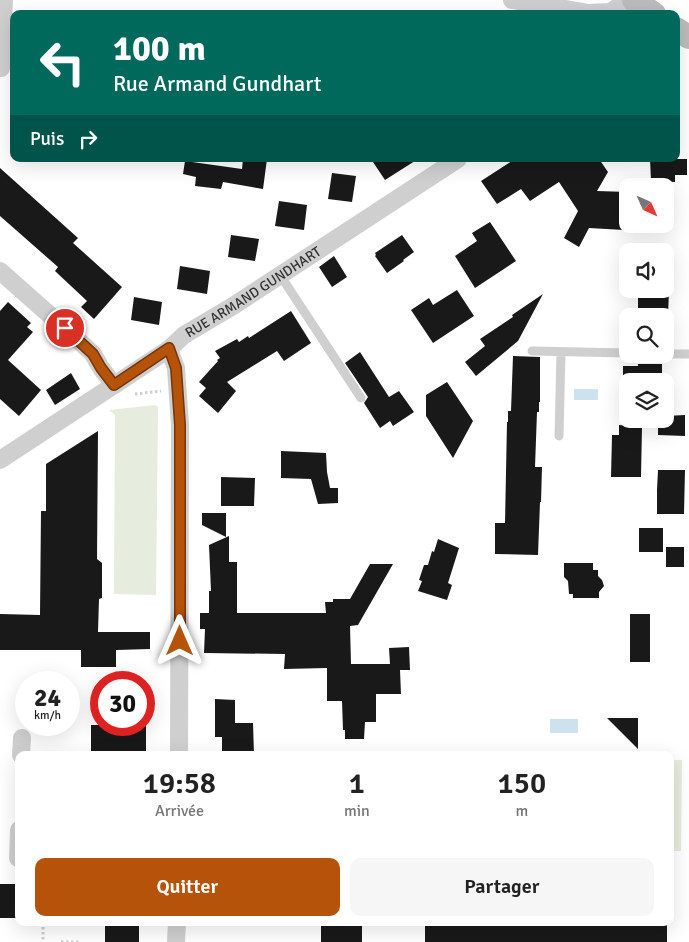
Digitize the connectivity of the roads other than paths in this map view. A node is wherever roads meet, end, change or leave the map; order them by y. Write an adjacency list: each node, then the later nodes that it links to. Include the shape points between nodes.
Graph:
1 (4, 0): 8 (street)
2 (512, 0): 5 (street)
3 (629, 0): 6 (street)
4 (634, 0): 7 (street)
5 (571, 10)
6 (613, 10)
7 (648, 10)
8 (0, 68)
9 (453, 162): 11 (street, RUE ARMAND GUNDHART)
10 (0, 271): 18 (street, via 93,354)
11 (280, 275): 12 (street, RUE ARMAND GUNDHART, via 184,335); 19 (lane)
12 (169, 348): 18 (street, RUE ARMAND GUNDHART); 22 (street, via 176,368 180,409)
13 (532, 352): 14 (lane)
14 (561, 352): 15 (lane); 20 (lane)
15 (619, 353)
16 (674, 354): 17 (lane)
17 (689, 354)
18 (114, 385): 21 (street, RUE ARMAND GUNDHART)
19 (361, 398)
20 (559, 436)
21 (0, 460)
22 (179, 751)
23 (177, 926): 24 (street)
24 (176, 942)

